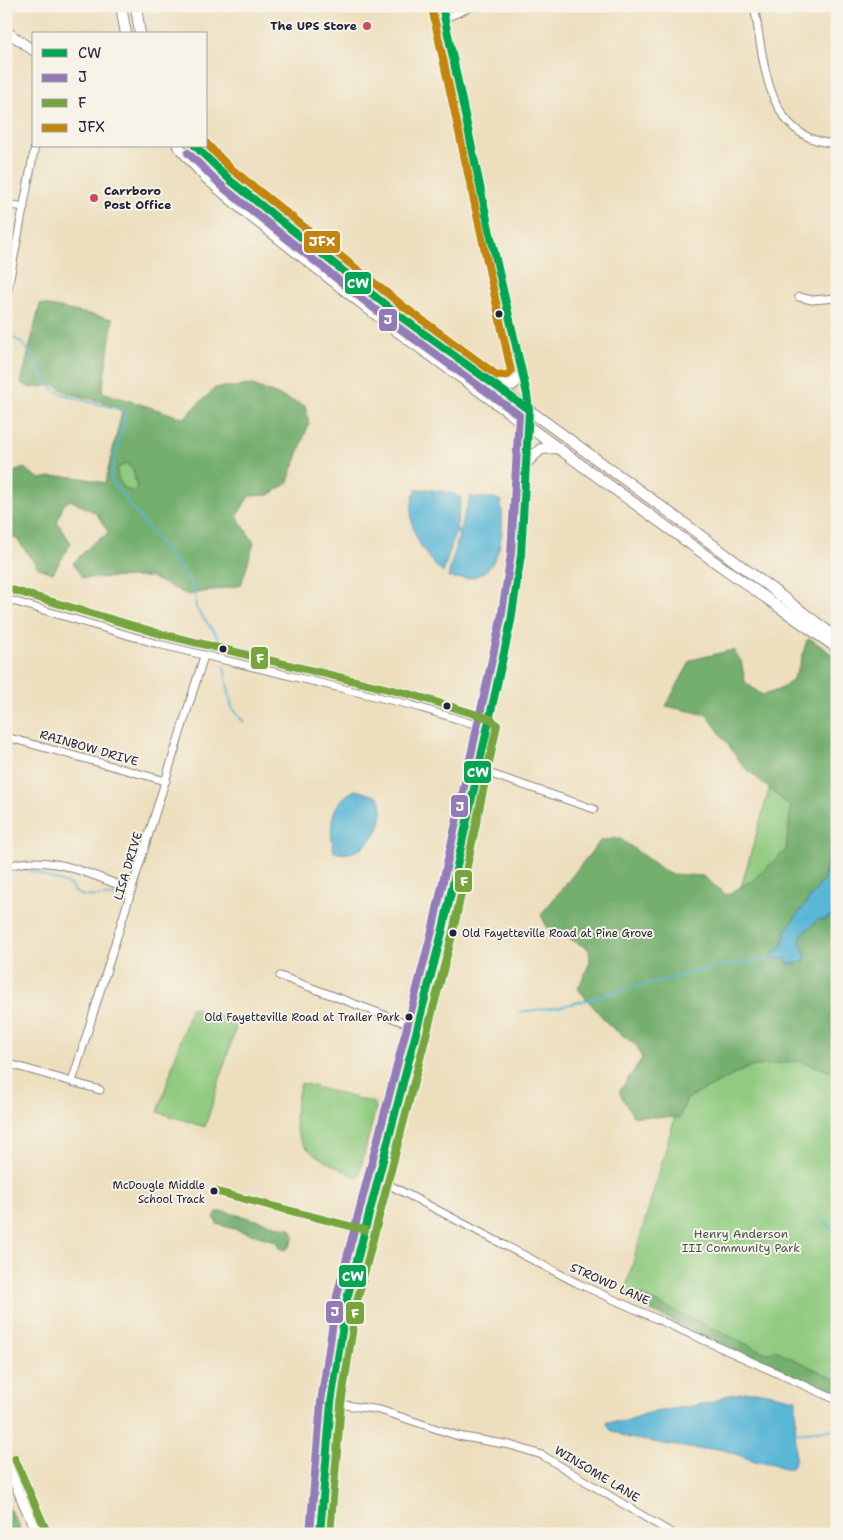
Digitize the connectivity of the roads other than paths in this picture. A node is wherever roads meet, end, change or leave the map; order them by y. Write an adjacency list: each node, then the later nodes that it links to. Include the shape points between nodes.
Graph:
1 (121, 6): 8 (highway)
2 (136, 6): 9 (highway)
3 (442, 6): 6 (street)
4 (473, 6): 6 (street)
5 (754, 6): 11 (street, via 778,111 802,135)
6 (445, 18): 20 (street)
7 (6, 30): 10 (main road)
8 (126, 32)
9 (140, 32)
10 (32, 49)
11 (837, 144)
12 (35, 148): 16 (street)
13 (180, 148): 23 (highway, via 205,177 249,215 390,326)
14 (197, 148): 21 (highway, via 222,174 285,226)
15 (6, 204): 16 (street)
16 (24, 207): 19 (street)
17 (799, 297): 18 (street, via 812,300)
18 (837, 298)
19 (6, 299)
20 (522, 374): 21 (highway, via 514,385); 22 (street)
21 (495, 386): 22 (highway)
22 (529, 410): 23 (street); 27 (highway)
23 (527, 426): 24 (highway); 25 (street)
24 (558, 448): 25 (highway, via 541,449); 28 (highway)
25 (525, 464): 30 (street, via 520,563 511,621)
26 (6, 599): 29 (street)
27 (837, 638)
28 (837, 648)
29 (204, 656): 30 (street, via 411,706); 33 (street, LISA DRIVE)
30 (487, 728): 32 (street)
31 (6, 737): 33 (street, RAINBOW DRIVE)
32 (479, 770): 34 (street); 38 (street)
33 (166, 781): 36 (street, LISA DRIVE)
34 (594, 809)
35 (6, 867): 36 (street, via 33,860 52,862)
36 (132, 890): 40 (street, LISA DRIVE)
37 (280, 976): 38 (street)
38 (419, 1028): 42 (street)
39 (6, 1063): 40 (street)
40 (72, 1082): 41 (street)
41 (100, 1090)
42 (378, 1179): 43 (street, STROWD LANE, via 577,1283); 44 (street, via 347,1299)
43 (837, 1400)
44 (331, 1402): 47 (street); 48 (street, WINSOME LANE, via 380,1410 458,1436 542,1454)
45 (6, 1463): 46 (main road)
46 (37, 1534)
47 (320, 1534)
48 (673, 1534)

